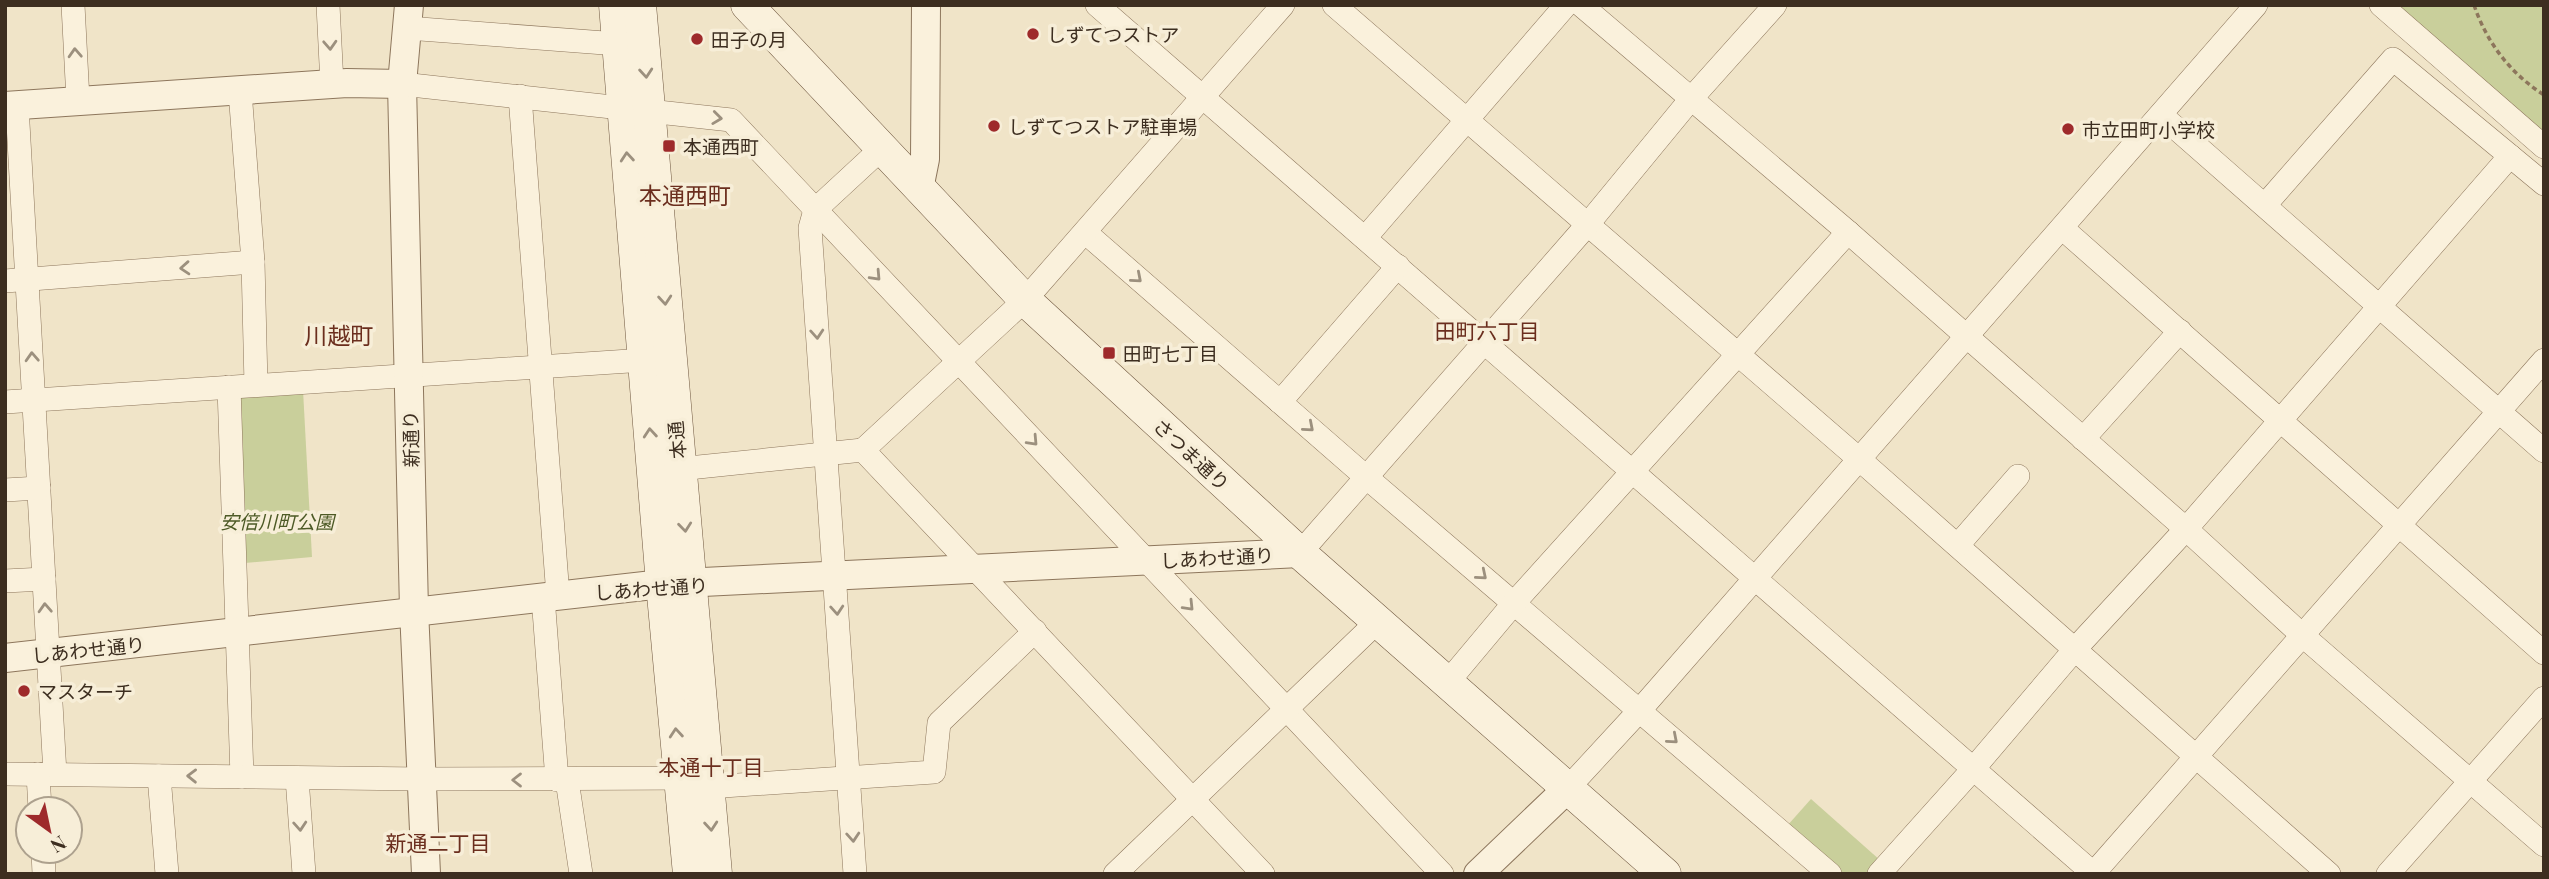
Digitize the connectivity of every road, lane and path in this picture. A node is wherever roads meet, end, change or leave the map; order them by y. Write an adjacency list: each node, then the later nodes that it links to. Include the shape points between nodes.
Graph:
1 (73, 5): 24 (street, one-way to 1)
2 (328, 5): 18 (street, one-way to 18)
3 (615, 5): 17 (main road, 本通)
4 (640, 5): 27 (main road, 本通, one-way to 27)
5 (747, 5): 31 (main road, さつま通り)
6 (926, 5): 34 (street, via 925,159)
7 (1097, 5): 23 (street)
8 (1283, 5): 23 (street)
9 (1334, 5): 29 (street)
10 (1566, 5): 29 (street)
11 (1581, 5): 25 (street)
12 (1775, 5): 25 (street)
13 (2256, 5): 28 (street)
14 (2381, 5): 30 (street)
15 (2474, 5): 21 (path, via 2491,45)
16 (408, 17): 17 (street); 19 (street, 新通り)
17 (618, 44): 27 (main road, 本通)
18 (332, 84): 19 (street); 20 (street)
19 (402, 84): 22 (street); 55 (street, 新通り)
20 (240, 91): 24 (street); 42 (street)
21 (2544, 95)
22 (520, 96): 27 (street); 54 (street)
23 (1204, 97): 40 (street); 41 (street)
24 (78, 100): 26 (street)
25 (1690, 100): 37 (street); 39 (street)
26 (11, 106): 44 (street)
27 (636, 108): 36 (street, one-way to 36, via 731,120); 51 (main road, 本通)
28 (2161, 115): 35 (street); 38 (street)
29 (1467, 120): 37 (street); 41 (street)
30 (2544, 146)
31 (881, 149): 34 (main road, さつま通り); 36 (street)
32 (2510, 156): 33 (street); 35 (street, via 2393,59); 46 (street)
33 (2544, 184)
34 (919, 189): 45 (main road, さつま通り)
35 (2266, 205): 46 (street)
36 (815, 210): 53 (street, one-way to 53); 66 (street, one-way to 66, via 810,228)
37 (1588, 224): 49 (street); 50 (street)
38 (2062, 228): 47 (street); 48 (street)
39 (1848, 232): 48 (street); 50 (street)
40 (1086, 233): 45 (street); 60 (street, one-way to 60)
41 (1365, 238): 43 (street)
42 (253, 262): 44 (street, one-way to 44); 56 (street)
43 (1398, 266): 49 (street); 60 (street)
44 (16, 280): 58 (street, one-way to 44)
45 (1025, 300): 53 (street); 77 (main road, さつま通り)
46 (2379, 306): 61 (street); 62 (street)
47 (2180, 331): 62 (street); 63 (street)
48 (1966, 337): 63 (street); 67 (street)
49 (1485, 341): 69 (street); 71 (street)
50 (1738, 354): 67 (street); 69 (street)
51 (657, 359): 54 (street); 68 (main road, 本通); 84 (main road, 本通, one-way to 51)
52 (2544, 360): 61 (street)
53 (959, 363): 64 (street); 78 (street, one-way to 78)
54 (541, 366): 55 (street); 85 (street)
55 (409, 374): 56 (street); 87 (street, 新通り)
56 (256, 385): 57 (street)
57 (229, 387): 58 (street); 90 (street)
58 (34, 400): 59 (street); 72 (street)
59 (5, 402)
60 (1280, 402): 71 (street, one-way to 71)
61 (2499, 410): 65 (street); 74 (street)
62 (2281, 419): 74 (street); 75 (street)
63 (2083, 439): 75 (street)
64 (863, 450): 66 (street); 79 (street)
65 (2544, 451)
66 (825, 453): 68 (street); 80 (street)
67 (1859, 459): 76 (street); 81 (street)
68 (679, 469): 84 (main road, 本通, one-way to 84)
69 (1634, 472): 81 (street); 86 (street)
70 (2018, 475): 76 (street)
71 (1366, 477): 77 (street); 86 (street, one-way to 86)
72 (39, 488): 73 (street); 82 (street)
73 (5, 490)
74 (2399, 524): 91 (street); 93 (street)
75 (2186, 529): 91 (street); 92 (street)
76 (1958, 545): 92 (street)
77 (1300, 553): 78 (street, しあわせ通り); 88 (main road, さつま通り)
78 (1146, 561): 79 (street, しあわせ通り); 98 (street, one-way to 98)
79 (975, 569): 80 (street, しあわせ通り); 89 (street)
80 (835, 575): 84 (street, しあわせ通り); 106 (street, one-way to 106)
81 (1756, 577): 99 (street); 101 (street)
82 (44, 579): 83 (street); 94 (street, one-way to 82)
83 (5, 581)
84 (676, 583): 85 (street, しあわせ通り); 110 (main road, 本通)
85 (551, 597): 87 (street, しあわせ通り); 109 (street)
86 (1514, 603): 96 (street); 99 (street)
87 (414, 610): 90 (street, しあわせ通り); 108 (street, 新通り)
88 (1377, 622): 96 (main road, さつま通り); 98 (street)
89 (1035, 631): 106 (street, via 939,723 933,772); 114 (street)
90 (237, 632): 94 (street, しあわせ通り); 105 (street)
91 (2302, 635): 100 (street); 111 (street)
92 (2076, 649): 100 (street); 101 (street)
93 (2544, 653)
94 (47, 654): 95 (street, しあわせ通り); 103 (street)
95 (5, 658)
96 (1447, 683): 112 (main road, さつま通り)
97 (2544, 698): 111 (street)
98 (1287, 709): 114 (street); 125 (street)
99 (1640, 710): 112 (street); 128 (street, one-way to 128)
100 (2197, 756): 130 (street); 131 (street)
101 (1974, 768): 129 (street); 130 (street)
102 (5, 774): 103 (street)
103 (46, 774): 104 (street); 113 (street)
104 (159, 776): 105 (street, one-way to 104); 116 (street)
105 (242, 777): 107 (street)
106 (849, 777): 110 (street); 122 (street, one-way to 122)
107 (297, 778): 108 (street); 117 (street, one-way to 117)
108 (421, 779): 109 (street, one-way to 108); 118 (street, 新通り)
109 (562, 780): 110 (street); 119 (street)
110 (698, 781): 120 (main road, 本通); 121 (main road, 本通, one-way to 121)
111 (2472, 781): 115 (street); 132 (street)
112 (1568, 788): 126 (street); 127 (main road, さつま通り)
113 (42, 795)
114 (1193, 799): 123 (street); 124 (street)
115 (2544, 845)
116 (167, 874)
117 (304, 874)
118 (426, 874)
119 (581, 874)
120 (689, 874)
121 (716, 874)
122 (855, 874)
123 (1115, 874)
124 (1263, 874)
125 (1442, 874)
126 (1478, 874)
127 (1665, 874)
128 (1830, 874)
129 (1879, 874)
130 (2093, 874)
131 (2329, 874)
132 (2388, 874)

